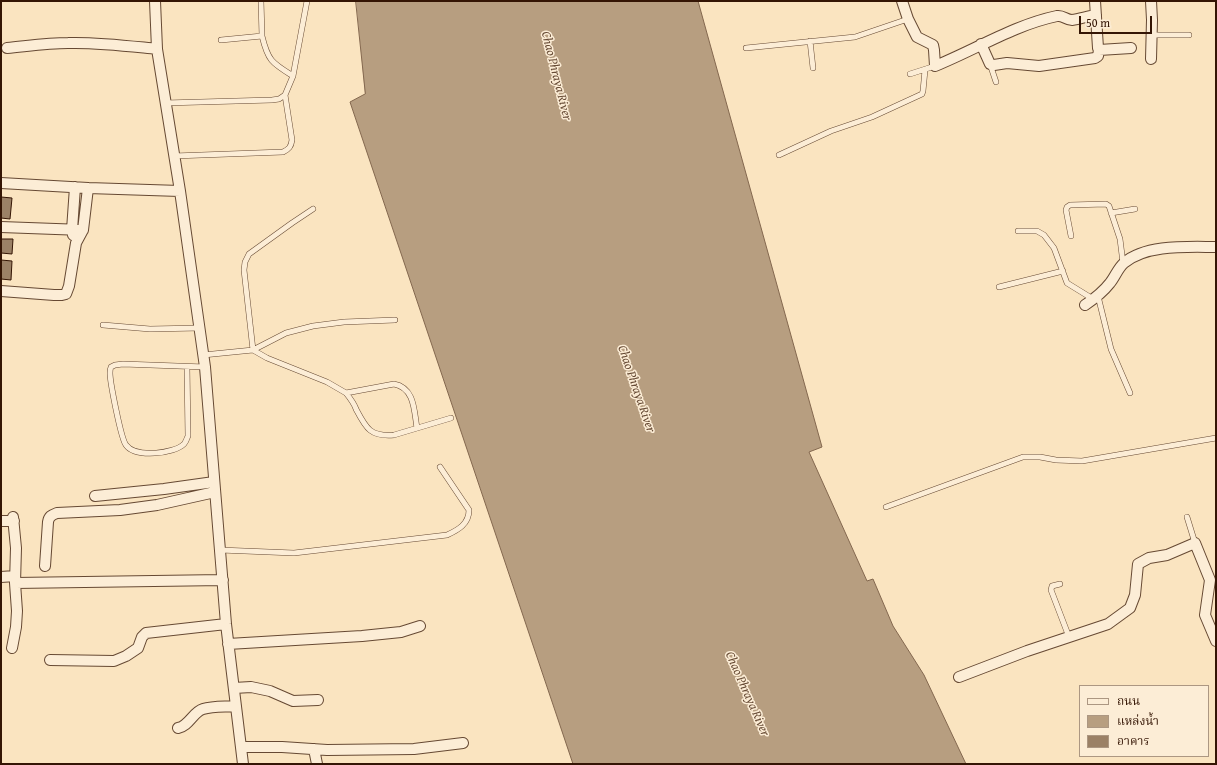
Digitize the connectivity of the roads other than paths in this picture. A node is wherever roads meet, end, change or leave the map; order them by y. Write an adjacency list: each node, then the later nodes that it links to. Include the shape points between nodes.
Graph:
1 (155, 1): 16 (street)
2 (261, 1): 11 (lane)
3 (307, 1): 26 (lane)
4 (902, 1): 8 (street)
5 (1095, 1): 7 (street)
6 (1151, 1): 9 (street)
7 (1096, 15): 14 (street, via 1070,20 1057,16); 19 (street)
8 (908, 20): 13 (lane, via 855,37); 22 (street, via 917,37 933,45)
9 (1152, 35): 10 (lane); 20 (street)
10 (1189, 35)
11 (262, 36): 12 (lane); 26 (lane, via 268,57)
12 (221, 40)
13 (810, 41): 17 (lane); 23 (lane)
14 (981, 44): 21 (street); 22 (street)
15 (7, 48): 16 (street, via 48,43)
16 (157, 48): 29 (street)
17 (746, 48)
18 (1131, 48): 19 (street)
19 (1099, 50): 21 (street, via 1095,58 1039,66)
20 (1150, 59)
21 (990, 64): 27 (lane)
22 (935, 66): 24 (lane)
23 (813, 68)
24 (924, 70): 25 (lane); 30 (lane, via 922,94)
25 (910, 74)
26 (293, 76): 28 (lane)
27 (996, 82)
28 (285, 95): 29 (lane, via 272,100); 31 (lane, via 292,140 288,150)
29 (165, 103): 31 (street)
30 (779, 155)
31 (174, 156): 35 (street)
32 (1, 183): 33 (street)
33 (75, 187): 34 (street); 40 (street)
34 (88, 188): 35 (street); 41 (street)
35 (180, 191): 53 (street)
36 (313, 209): 54 (lane, via 258,246 245,262)
37 (1135, 209): 38 (lane)
38 (1111, 213): 43 (lane, via 1109,206 1103,203 1067,206); 46 (lane, via 1120,239)
39 (1, 227): 40 (street)
40 (72, 230): 41 (street); 44 (street)
41 (83, 230): 44 (street)
42 (1018, 231): 47 (lane, via 1037,231 1044,235 1054,248)
43 (1071, 236)
44 (76, 243): 49 (street, via 66,294 54,296)
45 (1216, 247): 46 (street, via 1156,249)
46 (1123, 263): 50 (street, via 1112,282)
47 (1063, 272): 48 (lane); 50 (lane, via 1067,283)
48 (999, 287)
49 (1, 292)
50 (1092, 300): 59 (lane)
51 (395, 320): 54 (lane, via 313,326 286,333)
52 (103, 325): 53 (lane, via 150,329)
53 (199, 328): 55 (street)
54 (253, 350): 55 (lane); 58 (lane, via 327,382)
55 (203, 355): 57 (street)
56 (187, 367): 56 (lane, via 188,436 184,444 176,449 149,453 130,450 121,435 109,371 111,367 115,364); 57 (lane)
57 (205, 367): 64 (street)
58 (346, 393): 61 (lane, via 361,420 375,434 394,435); 61 (lane, via 400,385 410,395)
59 (1130, 393)
60 (451, 418): 61 (lane)
61 (417, 428)
62 (1216, 438): 66 (lane, via 1082,461 1023,457)
63 (440, 467): 70 (lane, via 469,510 465,523 447,535 294,553)
64 (214, 487): 65 (street); 70 (street); 71 (street, via 142,507 57,513 51,516 48,522)
65 (95, 496)
66 (886, 507)
67 (1188, 517): 69 (lane)
68 (1, 521): 73 (street, via 14,519)
69 (1195, 543): 74 (street); 79 (street, via 1172,553 1142,561 1138,564 1135,595 1130,608 1108,624)
70 (220, 550): 75 (street)
71 (45, 566)
72 (1, 577): 73 (street)
73 (15, 579): 75 (street, via 70,584); 82 (street, via 17,611)
74 (1213, 579): 80 (street, via 1205,615)
75 (223, 580): 77 (street)
76 (1060, 584): 79 (lane, via 1052,586 1051,590)
77 (226, 624): 81 (street); 83 (street, via 146,633 138,648 114,661)
78 (420, 626): 81 (street, via 401,632 362,636)
79 (1069, 637): 84 (street)
80 (1216, 641)
81 (228, 644): 85 (street)
82 (12, 648)
83 (50, 660)
84 (959, 677)
85 (234, 688): 86 (street, via 251,687 270,691 293,701); 87 (street)
86 (318, 700)
87 (236, 706): 88 (street, via 203,709); 90 (street)
88 (178, 728)
89 (463, 743): 91 (street, via 414,749)
90 (241, 747): 91 (street, via 282,746); 92 (street)
91 (314, 749): 93 (street)
92 (243, 764)
93 (317, 764)

